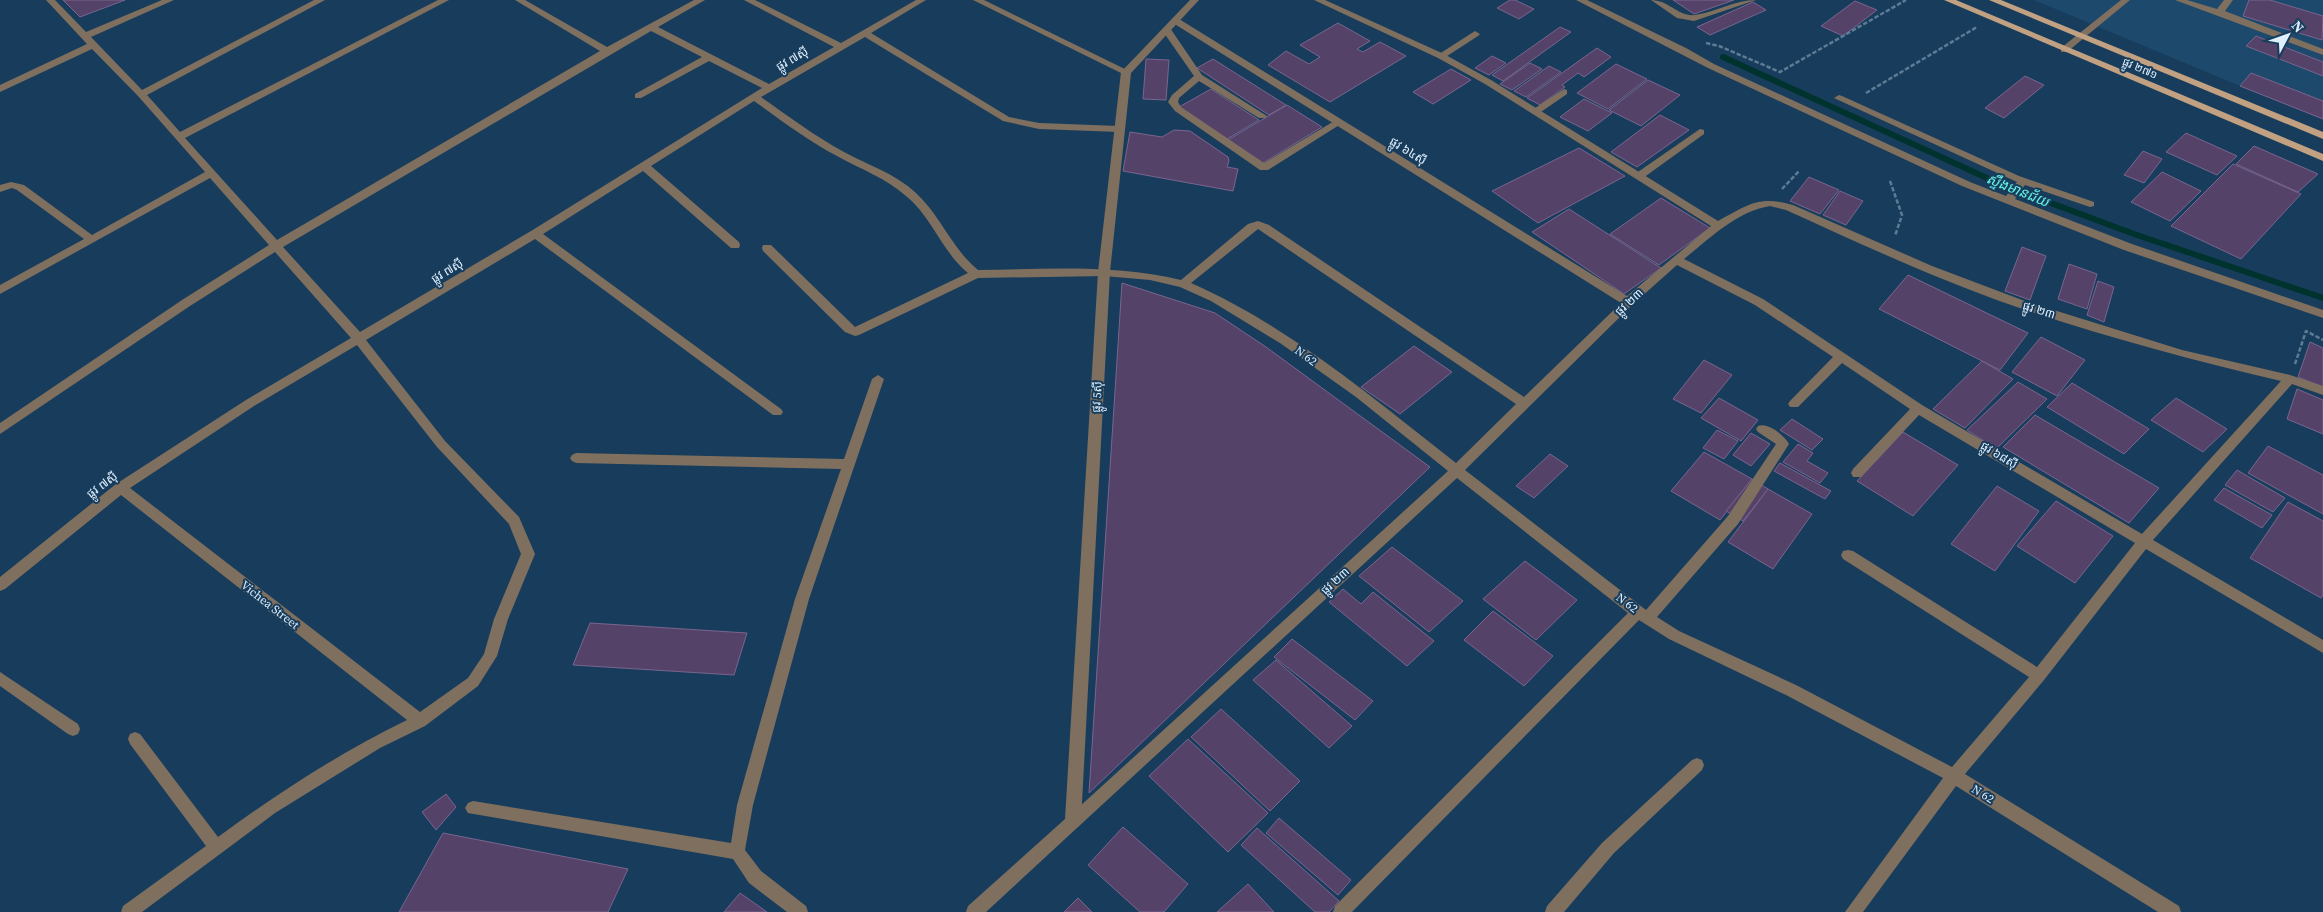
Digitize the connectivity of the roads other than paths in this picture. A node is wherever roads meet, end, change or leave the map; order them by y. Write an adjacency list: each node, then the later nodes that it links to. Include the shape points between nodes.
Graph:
1 (50, 0): 26 (street)
2 (170, 0): 26 (street)
3 (322, 0): 40 (street)
4 (445, 0): 50 (street)
5 (519, 0): 31 (street)
6 (701, 0): 22 (street)
7 (748, 0): 29 (street)
8 (922, 0): 24 (street, ផ្លូវ ៧ស៊ី)
9 (977, 0): 35 (street)
10 (1194, 0): 21 (street)
11 (1318, 0): 33 (street)
12 (1580, 0): 57 (street, via 1746,82 1966,184)
13 (1655, 0): 14 (street, via 1680,16 1694,18)
14 (1752, 0)
15 (1948, 0): 30 (main road, ផ្លូវ ២៧១)
16 (1992, 0): 27 (main road, ផ្លូវ ២៧១)
17 (2126, 0): 27 (street)
18 (2179, 0): 20 (street)
19 (2229, 0): 20 (street)
20 (2218, 12): 32 (street)
21 (1176, 21): 23 (street); 46 (street, ផ្លូវ ៦៤ស៊ី)
22 (651, 26): 31 (street); 34 (street)
23 (1167, 30): 35 (street); 36 (street)
24 (865, 33): 29 (street, ផ្លូវ ៧ស៊ី); 47 (street, via 1006,118 1039,126)
25 (1475, 34): 33 (street)
26 (84, 36): 28 (street)
27 (2080, 36): 30 (street); 49 (main road, ផ្លូវ ២៧១)
28 (92, 45): 38 (street); 40 (street)
29 (842, 47): 37 (street, ផ្លូវ ៧ស៊ី)
30 (2064, 50): 51 (main road, ផ្លូវ ២៧១)
31 (607, 51): 63 (street)
32 (2323, 52)
33 (1441, 56): 44 (street)
34 (709, 57): 37 (street); 41 (street)
35 (1126, 72): 47 (street, ផ្លូវ 5ស៊ី)
36 (1199, 77): 45 (street); 46 (street, via 1175,97 1173,102 1178,110 1264,168)
37 (769, 88): 42 (street, ផ្លូវ ៧ស៊ី)
38 (0, 89)
39 (1564, 92): 44 (street)
40 (141, 94): 50 (street)
41 (638, 96)
42 (754, 97): 52 (street, ផ្លូវ ៧ស៊ី); 67 (street, via 840,154 886,175 913,195 964,266)
43 (1838, 98): 55 (street)
44 (1535, 112): 54 (street)
45 (1262, 116)
46 (1339, 122): 70 (street, ផ្លូវ ៦៤ស៊ី)
47 (1119, 129): 66 (street, ផ្លូវ 5ស៊ី)
48 (1700, 132): 54 (street)
49 (2323, 136)
50 (179, 137): 53 (street)
51 (2323, 158)
52 (642, 165): 60 (street, ផ្លូវ ៧ស៊ី); 62 (street)
53 (212, 174): 61 (street); 63 (street)
54 (1639, 176): 59 (street)
55 (2022, 183): 57 (street); 58 (street)
56 (0, 189): 61 (street, via 11,184 20,187)
57 (2011, 198): 71 (street, via 2128,247)
58 (2090, 204)
59 (1718, 226): 65 (street, ផ្លូវ ២៣); 75 (street, ផ្លូវ ២៣, via 1756,205 1770,202 1807,214 1928,269 2027,306 2182,354)
60 (535, 234): 72 (street, ផ្លូវ ៧ស៊ី); 80 (street)
61 (92, 240): 69 (street)
62 (735, 245)
63 (276, 246): 72 (street); 81 (street)
64 (767, 248): 67 (street, via 855,332)
65 (1676, 260): 70 (street, ផ្លូវ ២៣); 73 (street, ផ្លូវ ៦៨ស៊ី, via 1760,302)
66 (1104, 272): 67 (street, N 62); 68 (street, N 62, via 1150,276); 101 (street, ផ្លូវ 5ស៊ី)
67 (976, 274)
68 (1183, 284): 77 (street, via 1252,227 1265,228); 85 (street, N 62, via 1216,298 1284,340)
69 (0, 290)
70 (1628, 302): 77 (street, ផ្លូវ ២៣)
71 (2323, 314)
72 (359, 340): 87 (street, ផ្លូវ ៧ស៊ី, via 250,402); 95 (street, via 441,444 514,521 528,554 501,619 490,656 473,682)
73 (1842, 356): 78 (street); 79 (street, ផ្លូវ ៦៨ស៊ី)
74 (878, 378): 84 (street)
75 (2290, 378): 76 (street, ផ្លូវ ២៣); 88 (street)
76 (2323, 391)
77 (1524, 404): 85 (street, ផ្លូវ ២៣)
78 (1794, 404)
79 (1918, 408): 86 (street); 88 (street, ផ្លូវ ៦៨ស៊ី)
80 (777, 412)
81 (0, 429)
82 (1762, 429): 91 (street, via 1783,444 1733,520)
83 (576, 458): 84 (street)
84 (849, 464): 103 (street, via 802,599 745,805)
85 (1457, 470): 91 (street, N 62); 101 (street, ផ្លូវ ២៣)
86 (1857, 473)
87 (121, 488): 90 (street, ផ្លូវ ៧ស៊ី); 95 (street, Vichea Street)
88 (2144, 541): 92 (street, ផ្លូវ ៦៨ស៊ី); 93 (street)
89 (1848, 555): 93 (street)
90 (0, 585)
91 (1643, 615): 99 (street, N 62, via 1674,635 1791,690); 107 (street)
92 (2323, 647)
93 (2039, 676): 99 (street)
94 (0, 678): 96 (street)
95 (420, 721): 102 (street, via 375,743 317,778)
96 (73, 729)
97 (135, 739): 102 (street)
98 (1697, 765): 108 (street, via 1608,848)
99 (1954, 776): 109 (street); 110 (street, N 62)
100 (473, 808): 103 (street)
101 (1073, 822): 106 (street, ផ្លូវ ២៣)
102 (216, 848): 104 (street)
103 (737, 852): 105 (street, via 755,876)
104 (129, 912)
105 (800, 912)
106 (974, 912)
107 (1341, 912)
108 (1553, 912)
109 (1853, 912)
110 (2173, 912)

